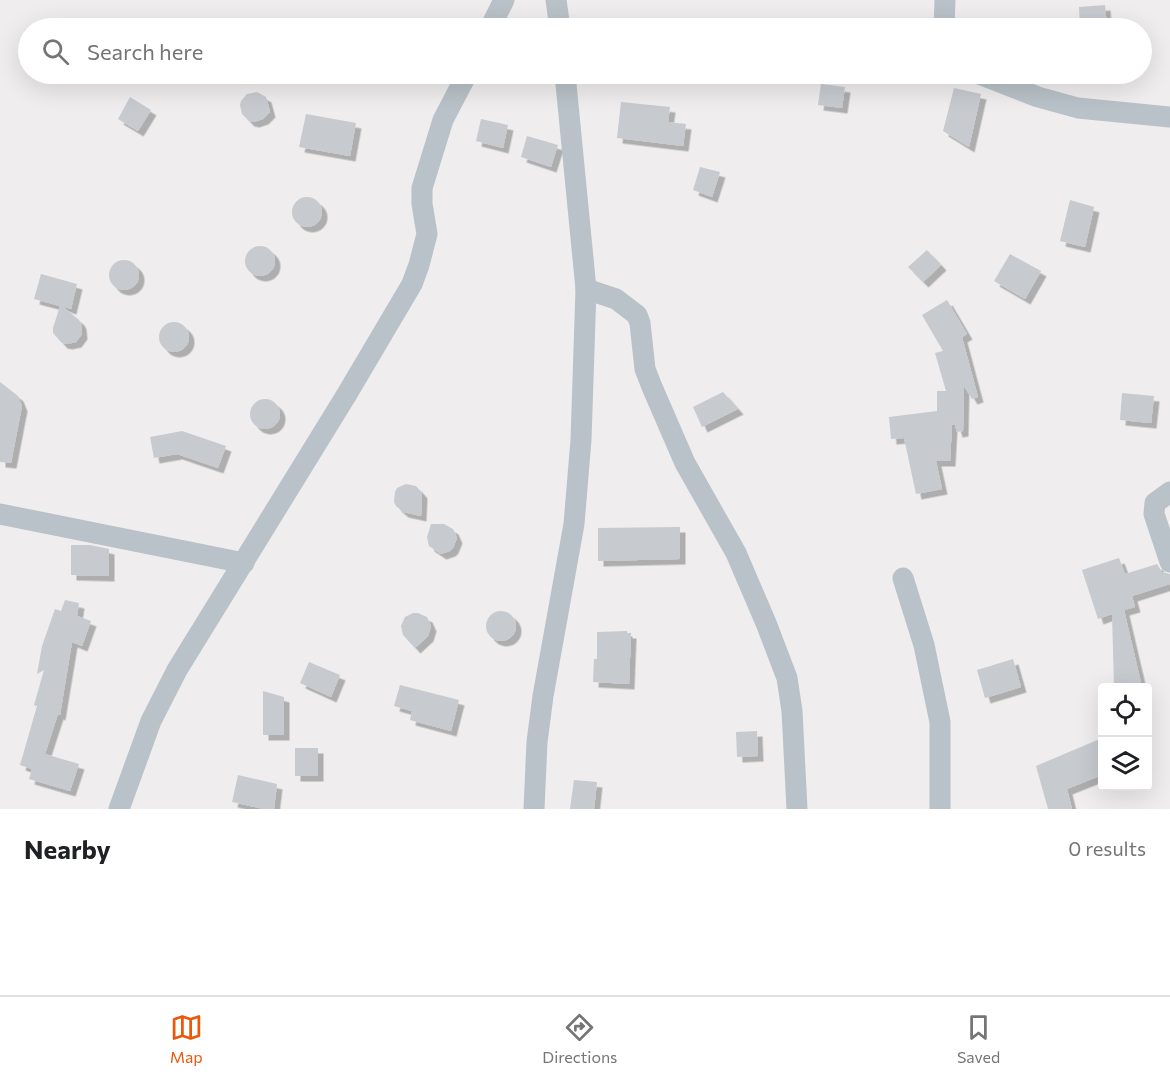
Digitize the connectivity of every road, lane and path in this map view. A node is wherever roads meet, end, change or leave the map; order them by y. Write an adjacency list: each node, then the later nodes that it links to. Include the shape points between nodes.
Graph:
1 (504, 0): 4 (street)
2 (556, 0): 5 (street)
3 (945, 0): 6 (street)
4 (495, 18)
5 (559, 18)
6 (944, 18)
7 (461, 84): 15 (street, via 443,120 422,188 427,234 412,284)
8 (566, 84): 11 (street)
9 (1004, 84): 10 (street, via 1078,108)
10 (1170, 117)
11 (586, 290): 18 (street, via 575,514 543,696); 19 (street, via 616,299 637,315 645,369 652,387 685,463 736,553 766,623 787,678)
12 (1170, 492): 14 (street, via 1155,503 1154,514)
13 (0, 514): 15 (street)
14 (1170, 562)
15 (244, 563): 17 (street, via 177,670 151,722)
16 (903, 578): 20 (street, via 924,645 940,722)
17 (119, 809)
18 (534, 809)
19 (797, 809)
20 (940, 809)

